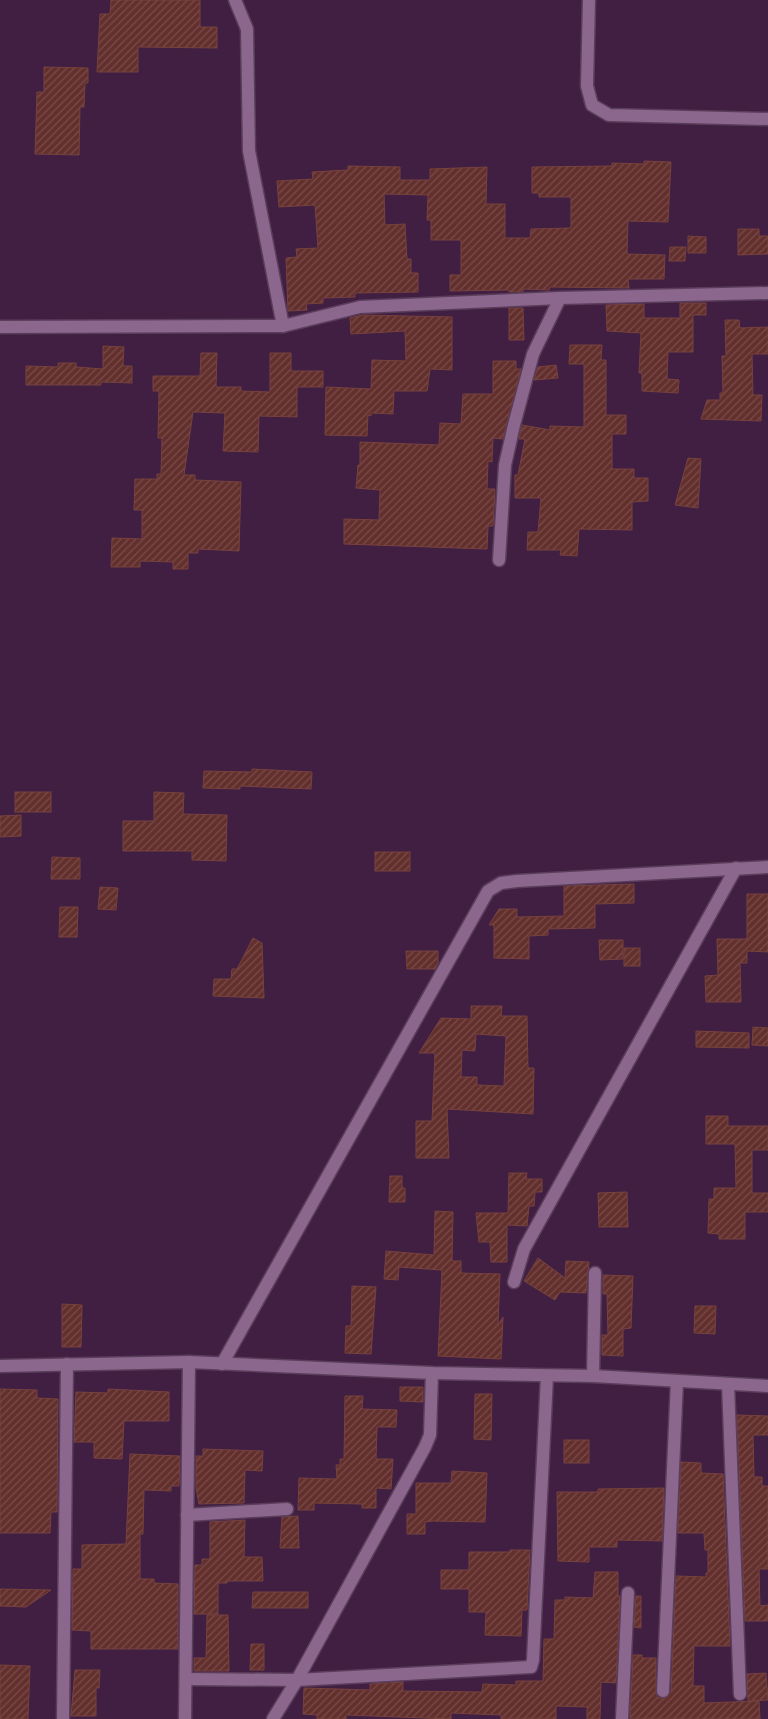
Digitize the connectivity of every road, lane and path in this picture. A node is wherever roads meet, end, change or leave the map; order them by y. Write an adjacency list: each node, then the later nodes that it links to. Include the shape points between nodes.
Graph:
1 (236, 0): 6 (street, via 246,29 249,151)
2 (589, 0): 3 (street, via 587,86 592,105 610,116)
3 (768, 119)
4 (768, 293): 5 (street)
5 (560, 298): 6 (street, via 360,307); 8 (street, via 533,354 513,433 506,465)
6 (283, 326): 7 (street)
7 (0, 327)
8 (499, 560)
9 (768, 867): 10 (street)
10 (736, 868): 12 (street, via 524,1248); 15 (street, via 517,881 501,883 488,891)
11 (595, 1273): 19 (street)
12 (514, 1282)
13 (189, 1362): 14 (street); 15 (street); 24 (street)
14 (67, 1364): 16 (street); 30 (street)
15 (222, 1364): 17 (street)
16 (0, 1366)
17 (432, 1373): 18 (street); 27 (street, via 430,1435 425,1448)
18 (546, 1376): 19 (street); 27 (street, via 531,1667)
19 (593, 1376): 20 (street)
20 (677, 1380): 21 (street); 28 (street)
21 (728, 1384): 22 (street); 29 (street)
22 (768, 1386)
23 (287, 1510): 24 (street)
24 (187, 1515): 26 (street)
25 (628, 1593): 33 (street)
26 (186, 1679): 27 (street); 31 (street)
27 (297, 1680): 32 (street)
28 (663, 1690)
29 (740, 1694)
30 (63, 1719)
31 (185, 1719)
32 (273, 1719)
33 (622, 1719)

